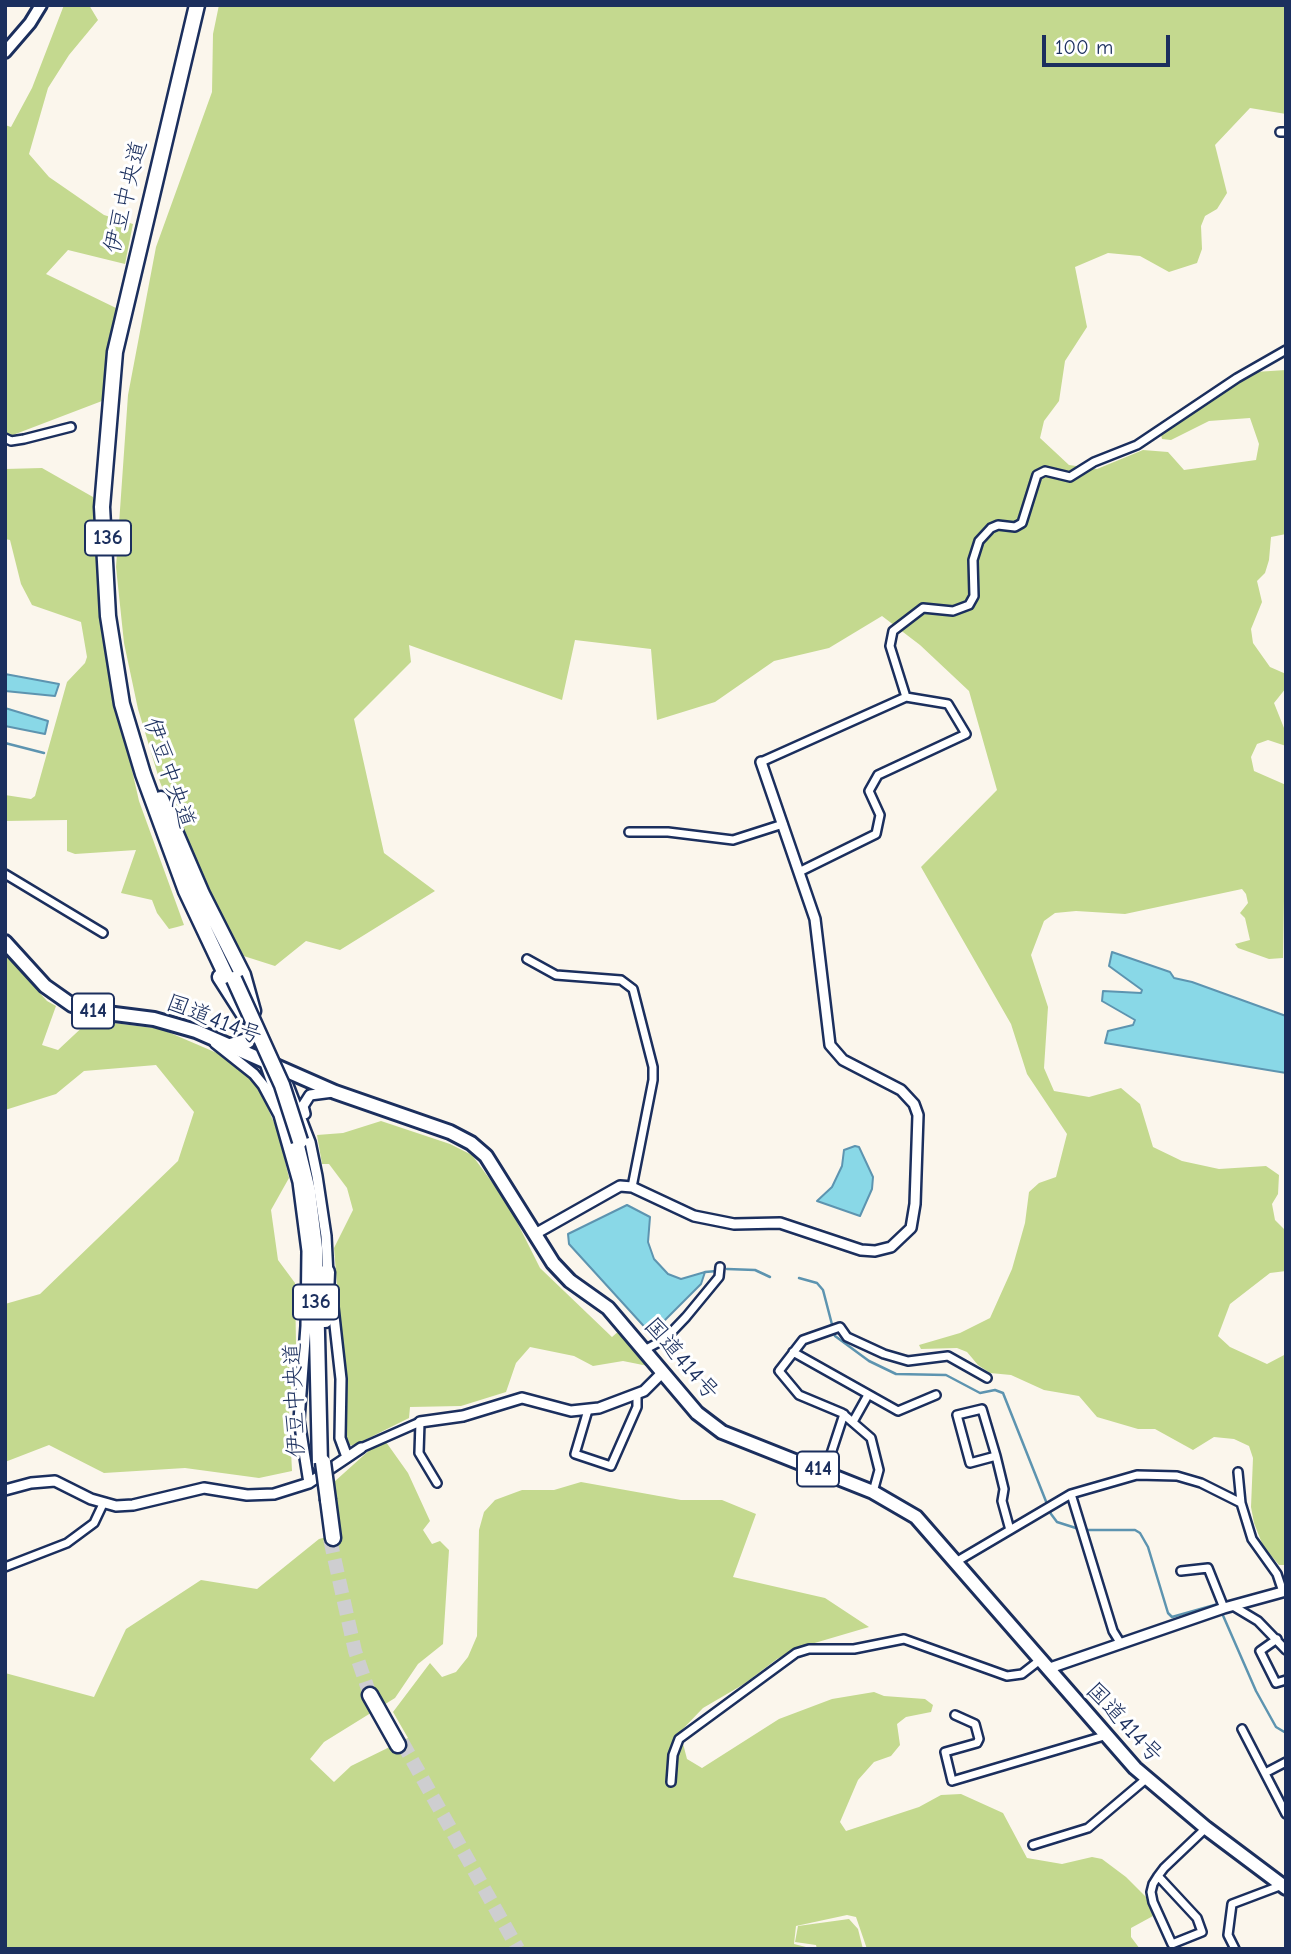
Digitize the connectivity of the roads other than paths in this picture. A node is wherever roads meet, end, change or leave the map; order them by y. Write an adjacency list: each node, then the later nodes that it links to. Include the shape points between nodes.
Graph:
1 (49, 5): 2 (street)
2 (39, 9): 4 (main road)
3 (199, 11): 10 (highway, 伊豆中央道 / 136, via 134,284 108,455 112,616 127,703)
4 (5, 52)
5 (1286, 350): 8 (street, via 1237,377 1137,445 1070,477 1045,471 1037,474 1022,523 998,525 979,541 972,561 974,596 969,605 953,611 923,608 893,631 890,646)
6 (71, 427): 7 (street, via 24,439)
7 (5, 438)
8 (906, 697): 9 (street); 13 (street, via 948,704 966,734 878,775 869,791 880,815 876,834)
9 (761, 762): 11 (street)
10 (147, 776): 19 (highway, via 155,821 184,909); 22 (highway, via 243,975 255,1017); 24 (highway, 伊豆中央道 / 136, bridge, via 194,900 282,1085)
11 (783, 824): 12 (street, via 733,840 668,831); 13 (street)
12 (629, 832)
13 (799, 872): 25 (street, via 815,919 831,1045 843,1060 901,1090 918,1115 911,1228 891,1247 861,1250 780,1223 734,1224 694,1216)
14 (5, 874): 15 (street)
15 (103, 933)
16 (5, 942): 18 (highway, 国道414号 / 414, via 45,986 72,1005 154,1019)
17 (527, 959): 25 (street, via 556,975 621,980 633,989 653,1080)
18 (205, 1034): 20 (highway, 国道414号 / 414); 24 (street, via 263,1085)
19 (254, 1035): 20 (highway); 21 (highway)
20 (231, 1046): 21 (highway, 国道414号 / 414)
21 (265, 1062): 22 (highway, 国道414号 / 414); 24 (street, via 285,1123)
22 (280, 1069): 23 (highway, 国道414号 / 414); 24 (street)
23 (335, 1092): 24 (street, via 315,1093 304,1102); 26 (highway, 国道414号 / 414, via 471,1143 486,1156)
24 (298, 1142): 28 (street, via 323,1205); 29 (street); 37 (highway, 伊豆中央道 / 136, via 316,1219); 45 (highway, 伊豆中央道 / 136, via 315,1248)
25 (632, 1187): 26 (street, via 613,1188)
26 (535, 1234): 30 (highway, 国道414号 / 414, via 570,1281 608,1308)
27 (720, 1267): 30 (street, via 719,1277 686,1317 665,1339)
28 (327, 1272): 37 (highway); 44 (street, via 340,1369 340,1445)
29 (306, 1325): 45 (highway, via 312,1416); 48 (street, via 299,1420)
30 (646, 1349): 32 (highway, 国道414号 / 414)
31 (793, 1352): 33 (street, via 808,1337 840,1327 847,1337 884,1354 908,1361 948,1356); 35 (street); 39 (street, via 781,1366 782,1376 805,1400)
32 (663, 1372): 34 (street); 46 (highway, 国道414号 / 414, via 697,1413 722,1432)
33 (987, 1378)
34 (637, 1394): 38 (street); 38 (street, via 637,1407 611,1466 575,1454)
35 (868, 1395): 36 (street, via 898,1411); 40 (street)
36 (936, 1395)
37 (321, 1397): 45 (highway, 伊豆中央道 / 136)
38 (588, 1410): 41 (street, via 571,1411 522,1398 463,1416)
39 (844, 1414): 40 (street); 46 (street)
40 (854, 1420): 51 (street, via 871,1438 877,1456)
41 (420, 1422): 42 (street); 49 (street, via 419,1453)
42 (361, 1448): 44 (street)
43 (996, 1456): 43 (street, via 971,1463 957,1415 982,1409); 55 (street)
44 (347, 1457): 48 (street)
45 (321, 1461): 56 (highway, 伊豆中央道 / 136, bridge)
46 (825, 1472): 51 (highway, 国道414号 / 414)
47 (1238, 1472): 53 (street)
48 (309, 1483): 54 (street, via 274,1494 204,1488 133,1505)
49 (437, 1483)
50 (5, 1490): 54 (street, via 55,1481)
51 (873, 1492): 57 (highway, 国道414号 / 414, via 916,1517)
52 (1071, 1494): 53 (street, via 1138,1475 1177,1476); 55 (street); 63 (street)
53 (1241, 1503): 60 (street, via 1252,1539)
54 (103, 1504): 58 (street, via 94,1523 67,1543)
55 (1010, 1530): 57 (street)
56 (332, 1538)
57 (954, 1563): 65 (highway, 国道414号 / 414)
58 (5, 1567)
59 (1181, 1571): 61 (street, via 1208,1568)
60 (1285, 1591): 61 (street)
61 (1228, 1607): 62 (street, via 1258,1621); 63 (street)
62 (1277, 1639): 64 (street); 66 (street, via 1260,1651 1276,1683)
63 (1121, 1644): 65 (street)
64 (1286, 1650)
65 (1043, 1664): 70 (highway, 国道414号 / 414); 75 (street, via 1007,1676 904,1639 796,1653 679,1739)
66 (1286, 1680)
67 (373, 1694): 71 (highway)
68 (954, 1715): 70 (street, via 975,1724 979,1739 946,1752 952,1780)
69 (1242, 1730): 73 (street)
70 (1104, 1736): 74 (highway, 国道414号 / 414)
71 (400, 1744)
72 (1286, 1762): 73 (street)
73 (1265, 1773): 76 (street)
74 (1146, 1779): 77 (highway, 国道414号 / 414); 78 (street, via 1088,1828)
75 (671, 1782)
76 (1286, 1814)
77 (1206, 1828): 79 (street); 80 (highway, 国道414号 / 414)
78 (1033, 1845)
79 (1158, 1876): 79 (street, via 1197,1918 1202,1932 1172,1944 1153,1902 1151,1892)
80 (1285, 1886): 81 (street, via 1232,1904 1228,1935)
81 (1235, 1949)

